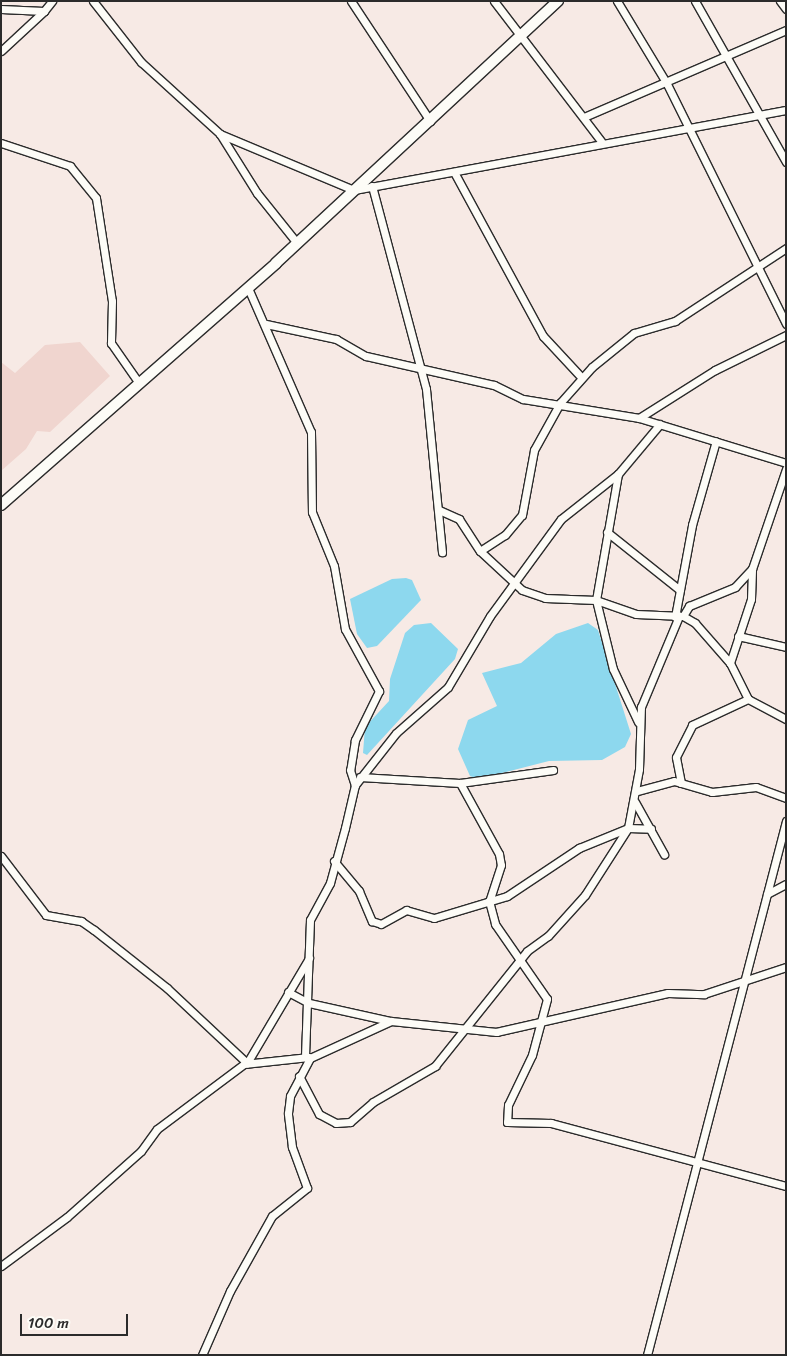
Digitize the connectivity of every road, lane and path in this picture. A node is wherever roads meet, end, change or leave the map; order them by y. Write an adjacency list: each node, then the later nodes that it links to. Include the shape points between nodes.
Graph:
1 (52, 1): 11 (street)
2 (93, 1): 22 (street, via 141,62)
3 (351, 1): 20 (street)
4 (494, 1): 13 (street)
5 (558, 1): 13 (main road)
6 (617, 1): 16 (street)
7 (695, 1): 15 (street)
8 (780, 1): 10 (street)
9 (1, 9): 11 (street)
10 (786, 9)
11 (44, 11): 14 (street)
12 (786, 30): 15 (street)
13 (519, 38): 19 (street); 20 (main road)
14 (1, 52)
15 (727, 56): 16 (street); 18 (street)
16 (667, 84): 19 (street); 21 (street)
17 (786, 110): 18 (street)
18 (760, 114): 21 (street); 25 (street)
19 (584, 117): 23 (street)
20 (430, 121): 28 (main road)
21 (688, 126): 23 (street); 31 (street)
22 (220, 134): 28 (street); 29 (street, via 257,193)
23 (601, 141): 26 (street)
24 (1, 144): 38 (street, via 70,166 96,198 112,302 111,343)
25 (786, 162)
26 (454, 172): 27 (street); 37 (street, via 543,336)
27 (372, 186): 28 (street); 36 (street)
28 (354, 190): 29 (main road)
29 (297, 243): 32 (main road)
30 (786, 248): 31 (street)
31 (759, 265): 34 (street); 37 (street, via 675,321 634,333)
32 (248, 288): 33 (street); 38 (main road)
33 (266, 324): 36 (street, via 336,340 366,356); 63 (street, via 311,432 312,512 334,566 344,629 379,691 355,740)
34 (786, 324)
35 (786, 335): 40 (street, via 715,370)
36 (418, 366): 39 (street, via 494,385 523,399); 47 (street, via 426,389 431,469)
37 (582, 378): 39 (street)
38 (139, 383): 46 (main road)
39 (560, 403): 40 (street); 49 (street, via 529,461 522,515 505,535)
40 (639, 418): 41 (street)
41 (660, 424): 42 (street); 45 (street)
42 (716, 440): 43 (street); 53 (street)
43 (786, 463)
44 (786, 469): 51 (street)
45 (618, 474): 48 (street); 52 (street, via 561,519)
46 (1, 505)
47 (439, 510): 49 (street, via 459,519); 50 (street)
48 (607, 532): 53 (street); 54 (street)
49 (480, 551): 52 (street)
50 (442, 552)
51 (752, 569): 55 (street, via 735,587 689,606); 56 (street, via 751,599)
52 (514, 584): 54 (street, via 545,598); 64 (street, via 448,686 396,733)
53 (680, 590): 55 (street)
54 (596, 600): 55 (street, via 636,614); 61 (street, via 610,662)
55 (679, 616): 58 (street, via 701,629); 61 (street, via 646,690)
56 (738, 636): 57 (street); 58 (street)
57 (786, 647)
58 (730, 663): 59 (street)
59 (748, 699): 60 (street); 66 (street, via 692,725 676,757)
60 (786, 719)
61 (639, 723): 68 (street)
62 (553, 770): 65 (street)
63 (352, 776): 64 (street); 67 (street)
64 (361, 777): 65 (street); 67 (street)
65 (460, 783): 79 (street, via 499,854 500,865)
66 (681, 783): 68 (street, via 667,782); 69 (street, via 712,792 756,786)
67 (355, 785): 76 (street)
68 (637, 791): 70 (street)
69 (786, 798)
70 (635, 802): 72 (street); 73 (street)
71 (786, 821): 78 (street)
72 (628, 828): 73 (street); 79 (street, via 570,852 526,886); 81 (street, via 584,895)
73 (651, 829): 74 (street)
74 (664, 854)
75 (1, 856): 90 (street, via 46,915 81,921 94,930 149,972)
76 (334, 860): 79 (street, via 377,924 406,910 434,918); 80 (street, via 330,883 313,909)
77 (786, 884): 78 (street)
78 (767, 894): 83 (street)
79 (489, 901): 81 (street, via 498,929)
80 (310, 958): 84 (street); 85 (street)
81 (521, 959): 86 (street, via 547,999); 88 (street)
82 (786, 968): 83 (street)
83 (744, 981): 86 (street, via 704,994 668,993); 92 (street)
84 (288, 992): 85 (street); 90 (street)
85 (309, 1003): 87 (street); 89 (street)
86 (542, 1020): 88 (street, via 496,1032); 92 (street, via 508,1106 507,1122 551,1123)
87 (391, 1021): 88 (street); 89 (street)
88 (462, 1028): 91 (street, via 435,1066 343,1124 319,1114)
89 (308, 1056): 90 (street); 91 (street)
90 (247, 1063): 94 (street, via 158,1129 141,1151 67,1217)
91 (299, 1076): 95 (street, via 288,1114 292,1147 307,1188 272,1216 230,1291)
92 (696, 1161): 93 (street); 96 (street)
93 (786, 1186)
94 (1, 1266)
95 (202, 1355)
96 (647, 1355)

